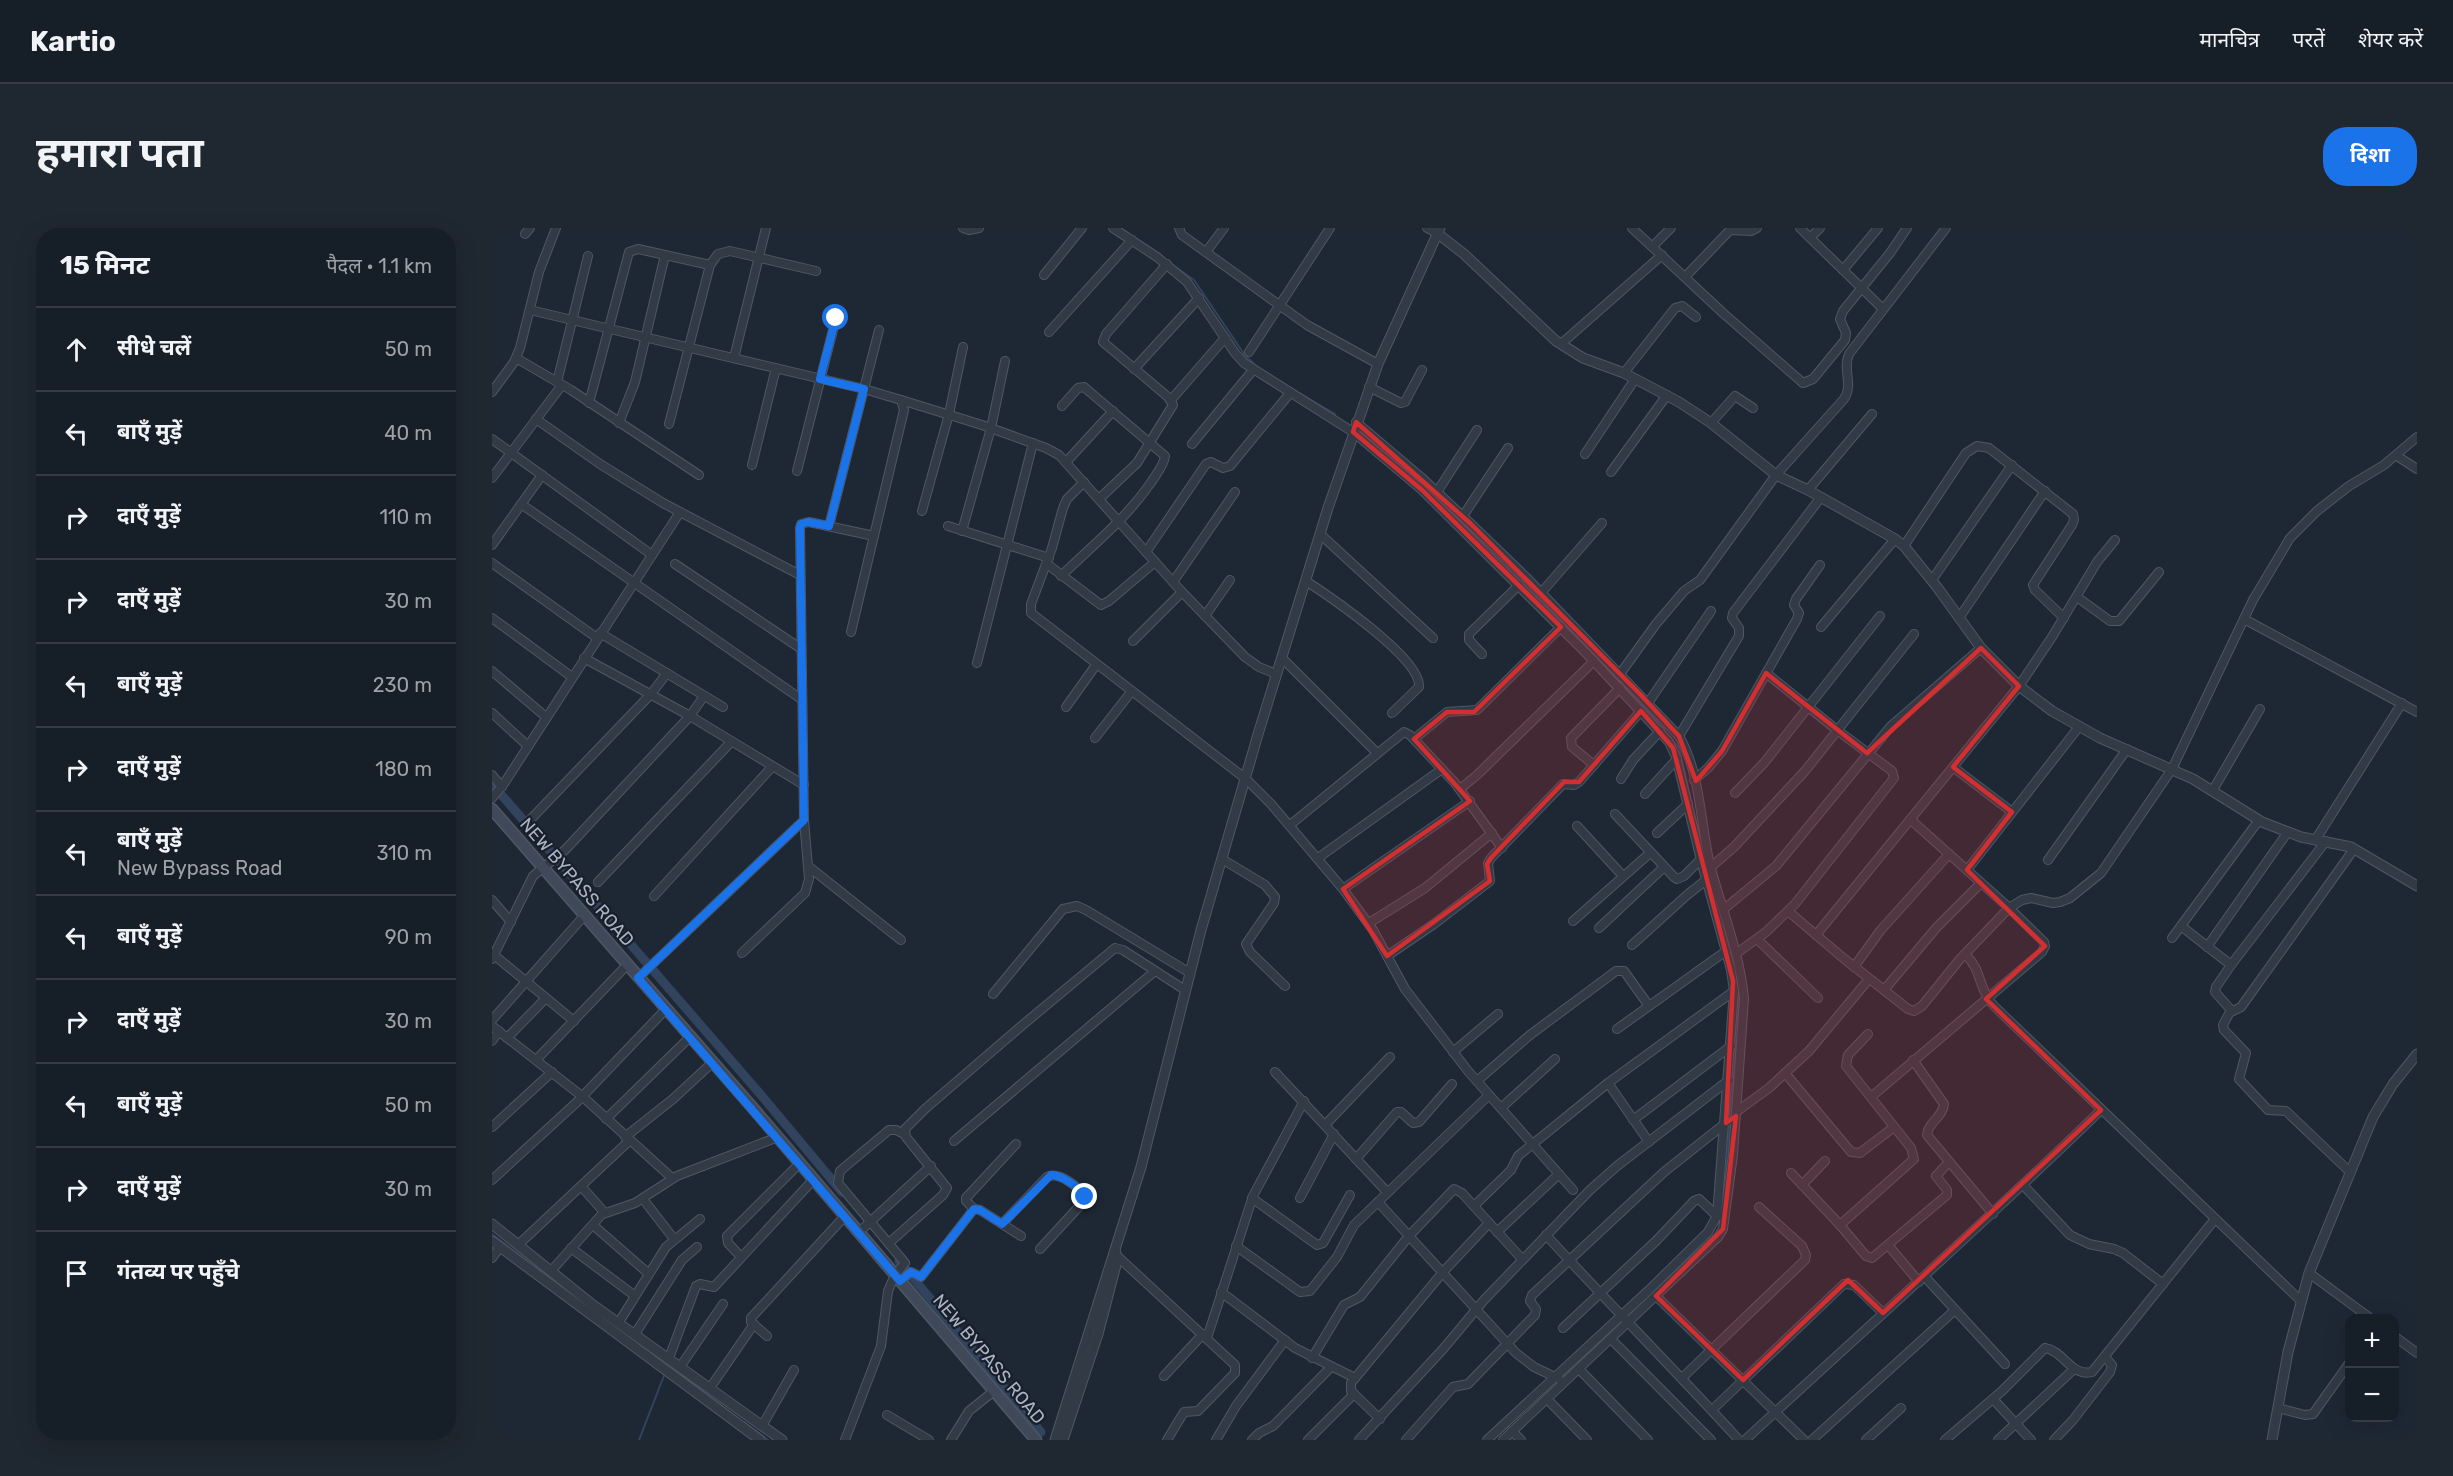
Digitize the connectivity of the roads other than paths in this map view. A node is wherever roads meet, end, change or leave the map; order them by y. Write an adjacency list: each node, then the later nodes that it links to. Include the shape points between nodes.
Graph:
1 (556, 228): 38 (street)
2 (766, 228): 27 (street)
3 (963, 228): 4 (street)
4 (979, 228)
5 (1082, 228): 32 (street)
6 (1113, 228): 21 (street)
7 (1179, 228): 23 (street, via 1182,235)
8 (1224, 228): 23 (street)
9 (1330, 228): 36 (street)
10 (1427, 228): 19 (street)
11 (1632, 228): 22 (street)
12 (1671, 228): 22 (street)
13 (1757, 228): 33 (street, via 1730,230)
14 (1800, 228): 20 (street)
15 (1820, 228): 20 (street)
16 (1878, 228): 30 (street)
17 (1906, 228): 34 (street)
18 (1947, 228): 37 (street)
19 (1438, 230): 47 (street); 54 (street)
20 (1810, 238): 30 (street)
21 (1131, 240): 28 (street); 44 (street)
22 (1653, 246): 25 (street)
23 (1206, 252): 36 (street)
24 (666, 255): 29 (street); 42 (street, via 638,249 628,252); 45 (street)
25 (1662, 255): 33 (street); 47 (street)
26 (588, 256): 41 (street)
27 (759, 257): 29 (street, via 723,252); 31 (street); 52 (street)
28 (1167, 264): 35 (street); 56 (street, via 1104,339 1105,345)
29 (710, 265): 48 (street)
30 (1843, 270): 34 (street)
31 (816, 271)
32 (1044, 275)
33 (1685, 277): 34 (street, via 1803,383 1813,379 1845,340 1841,316)
34 (1862, 289): 37 (street)
35 (1199, 298): 46 (street); 56 (street)
36 (1280, 304): 50 (street); 54 (street, via 1330,339)
37 (1883, 309): 101 (street, via 1847,360 1848,393)
38 (530, 310): 41 (street); 51 (street)
39 (1696, 317): 59 (street, via 1682,306 1675,308)
40 (836, 318): 60 (street)
41 (574, 320): 42 (street); 62 (street)
42 (610, 328): 45 (street); 70 (street)
43 (879, 330): 64 (street)
44 (1049, 332)
45 (646, 337): 48 (street); 78 (street)
46 (1225, 338): 57 (street, via 1234,353); 69 (street)
47 (1561, 344): 59 (street, via 1583,358)
48 (688, 347): 52 (street); 80 (street)
49 (963, 348): 74 (street)
50 (1249, 352)
51 (516, 358): 62 (street); 65 (street)
52 (734, 358): 55 (street)
53 (1005, 361): 81 (street)
54 (1378, 364): 63 (street)
55 (776, 368): 60 (street); 94 (street)
56 (1134, 369): 69 (street)
57 (1253, 370): 66 (street); 88 (street)
58 (1422, 370): 63 (street, via 1405,402)
59 (1624, 373): 61 (street)
60 (820, 379): 64 (street); 97 (street)
61 (1635, 379): 67 (street); 91 (street)
62 (559, 383): 70 (street); 76 (street)
63 (1369, 387): 77 (street)
64 (864, 389): 68 (street); 116 (street)
65 (493, 390)
66 (1290, 393): 83 (street); 126 (street, via 1230,466 1206,464)
67 (1667, 395): 79 (street); 98 (street)
68 (901, 400): 74 (street); 120 (street, via 904,410)
69 (1171, 400): 86 (street, via 1172,409)
70 (590, 403): 78 (street)
71 (1062, 406): 73 (street, via 1078,388 1084,387)
72 (1753, 408): 79 (street, via 1735,396)
73 (1113, 411): 86 (street); 93 (street)
74 (949, 414): 81 (street); 111 (street)
75 (1872, 414): 104 (street)
76 (536, 419): 90 (street); 112 (street, via 600,464)
77 (1356, 422): 83 (street); 107 (street)
78 (619, 423): 100 (street)
79 (1711, 423): 101 (street)
80 (669, 424)
81 (991, 428): 87 (street); 118 (street)
82 (1477, 430): 107 (street)
83 (1353, 432): 119 (street); 141 (street, via 1422,490)
84 (2417, 437): 92 (street)
85 (492, 439): 90 (street)
86 (1151, 442): 109 (street, via 1137,463); 114 (street, via 1163,452 1165,460)
87 (1034, 443): 93 (street); 123 (street)
88 (1192, 444)
89 (1508, 448): 113 (street)
90 (511, 452): 99 (street); 102 (street)
91 (1585, 454)
92 (2397, 456): 96 (street); 151 (street, via 2334,497 2290,538)
93 (1067, 461): 103 (street)
94 (752, 465)
95 (2012, 465): 105 (street); 125 (street, via 1989,448 1970,449); 137 (street)
96 (2417, 469)
97 (797, 471)
98 (1611, 472)
99 (542, 475): 110 (street); 127 (street)
100 (699, 475)
101 (1776, 475): 104 (street); 171 (street, via 1700,580 1684,591)
102 (492, 478)
103 (1084, 482): 109 (street); 128 (street, via 1066,499)
104 (1809, 490): 108 (street)
105 (2045, 491): 149 (street); 150 (street, via 2069,509 2074,519 2033,585)
106 (1235, 492): 138 (street)
107 (1437, 492): 113 (street)
108 (1821, 497): 121 (street); 194 (street, via 1733,613 1739,636)
109 (1099, 499): 114 (street)
110 (521, 504): 124 (street); 140 (street)
111 (922, 511)
112 (680, 512): 127 (street); 134 (street)
113 (1463, 516): 143 (street)
114 (1120, 522): 126 (street); 135 (street)
115 (1602, 524): 143 (street)
116 (829, 526): 120 (street); 134 (street, via 801,524)
117 (948, 526): 118 (street)
118 (962, 531): 123 (street)
119 (1320, 534): 139 (street); 157 (street)
120 (874, 536): 154 (street)
121 (1895, 539): 125 (street); 153 (street)
122 (2115, 540): 144 (street)
123 (1006, 544): 128 (street); 165 (street)
124 (492, 545)
125 (1904, 546): 137 (street)
126 (1146, 552): 129 (street)
127 (652, 555): 140 (street)
128 (1048, 561): 135 (street); 166 (street, via 1031,613)
129 (1155, 562): 135 (street, via 1104,605); 138 (street)
130 (492, 563): 156 (street)
131 (675, 564): 159 (street)
132 (1820, 566): 169 (street, via 1796,599 1797,619)
133 (2159, 572): 144 (street, via 2119,621 2110,621)
134 (800, 575): 159 (street)
135 (1061, 576)
136 (1230, 580): 146 (street)
137 (1932, 580): 149 (street)
138 (1173, 582): 142 (street)
139 (1306, 582): 162 (street); 188 (street, via 1366,623 1417,677 1419,687)
140 (633, 583): 156 (street); 178 (street)
141 (1519, 585): 152 (street); 161 (street, via 1469,634 1469,640)
142 (1182, 592): 146 (street); 158 (street)
143 (1541, 593): 171 (street)
144 (2076, 597): 150 (street)
145 (1712, 611): 179 (street)
146 (1205, 616): 170 (street, via 1252,663)
147 (1880, 616): 181 (street)
148 (492, 618): 172 (street)
149 (1959, 618): 160 (street)
150 (2064, 618): 173 (street)
151 (2244, 618): 180 (street); 207 (street)
152 (1561, 627): 164 (street); 196 (street, via 1477,710 1447,712)
153 (1821, 627)
154 (851, 632)
155 (1914, 634): 192 (street)
156 (598, 635): 163 (street); 168 (street)
157 (1433, 638)
158 (1133, 641)
159 (800, 648): 178 (street)
160 (1981, 648): 173 (street); 201 (street, via 1891,726)
161 (1482, 654)
162 (1282, 657): 170 (street); 200 (street)
163 (584, 658): 172 (street); 176 (street)
164 (1594, 661): 174 (street); 214 (street)
165 (976, 663)
166 (1096, 665): 175 (street); 183 (street)
167 (492, 670): 190 (street)
168 (667, 673): 176 (street); 177 (street)
169 (1766, 673): 181 (street); 211 (street, via 1722,751)
170 (1276, 674): 209 (street)
171 (1620, 674): 179 (street)
172 (572, 677): 190 (street)
173 (2019, 686): 191 (street); 205 (street)
174 (1620, 688): 185 (street); 203 (street, via 1570,738 1572,747)
175 (1131, 692): 195 (street); 209 (street)
176 (651, 694): 189 (street); 227 (street)
177 (704, 696): 182 (street); 189 (street)
178 (801, 699): 212 (street)
179 (1648, 703): 194 (street)
180 (2402, 704): 186 (street); 233 (street)
181 (1809, 706): 192 (street); 216 (street, via 1764,764)
182 (723, 707)
183 (1066, 707)
184 (2260, 709): 215 (street)
185 (1641, 711): 193 (street); 203 (street)
186 (2417, 712)
187 (492, 713): 198 (street)
188 (1392, 713)
189 (690, 716): 197 (street); 242 (street)
190 (546, 717): 198 (street)
191 (2078, 728): 199 (street); 222 (street)
192 (1837, 730): 201 (street); 245 (street, via 1792,786)
193 (1660, 731): 202 (street); 210 (street)
194 (1679, 736): 211 (street)
195 (1095, 738)
196 (1414, 739): 200 (street, via 1407,732 1400,733); 206 (street)
197 (731, 742): 204 (street); 249 (street)
198 (528, 746): 213 (street)
199 (2127, 749): 207 (street); 241 (street)
200 (1376, 752): 228 (street)
201 (1867, 753): 256 (street, via 1776,866); 257 (street, via 1892,771 1894,778)
202 (1677, 759): 217 (street); 220 (street)
203 (1594, 765): 234 (street, via 1577,784 1563,784)
204 (772, 767): 212 (street); 253 (street)
205 (1953, 767): 222 (street); 225 (street)
206 (1442, 769): 214 (street); 238 (street)
207 (2172, 769): 215 (street); 255 (street, via 2092,882 2060,902 2031,898)
208 (492, 775): 213 (street)
209 (1246, 779): 228 (street); 240 (street)
210 (1621, 779)
211 (1694, 780): 245 (street)
212 (804, 785): 224 (street)
213 (501, 789): 218 (street)
214 (1460, 789): 219 (street)
215 (2213, 790): 226 (street)
216 (1735, 793)
217 (1645, 794)
218 (493, 797)
219 (1470, 801): 230 (street); 252 (street)
220 (1688, 804): 231 (street); 239 (street)
221 (492, 809): 242 (main road, NEW BYPASS ROAD)
222 (2012, 812): 246 (street)
223 (1615, 814): 236 (street)
224 (804, 820): 243 (street); 281 (street)
225 (1911, 820): 237 (street); 264 (street)
226 (2259, 820): 232 (street); 262 (street)
227 (528, 822)
228 (1290, 825): 238 (street)
229 (1577, 826): 247 (street)
230 (1492, 833): 234 (street); 261 (street, via 1425,888)
231 (1657, 833)
232 (2287, 833): 233 (street); 269 (street)
233 (2321, 840): 235 (street); 277 (street)
234 (1502, 848): 274 (street, via 1488,863 1490,881)
235 (2354, 849): 251 (street); 294 (street, via 2241,1007)
236 (1650, 853): 244 (street); 247 (street)
237 (1949, 854): 246 (street); 278 (street, via 1886,924)
238 (1318, 858): 252 (street)
239 (1701, 859): 244 (street, via 1681,878); 248 (street)
240 (1222, 860): 280 (street); 284 (street, via 1264,885 1275,897 1246,944)
241 (2048, 860)
242 (546, 865): 258 (main road, NEW BYPASS ROAD); 260 (street, via 533,876)
243 (808, 866): 267 (street); 271 (street, via 805,893)
244 (1664, 867): 263 (street)
245 (1711, 867): 256 (street)
246 (1967, 870): 250 (street)
247 (1623, 876): 259 (street)
248 (1706, 880): 268 (street); 270 (street)
249 (598, 882)
250 (1982, 883): 255 (street); 286 (street, via 1943,921)
251 (2417, 886)
252 (1343, 889): 261 (street)
253 (654, 897)
254 (492, 900): 260 (street)
255 (2009, 908): 273 (street); 291 (street, via 2045,946)
256 (1724, 909): 272 (street)
257 (1788, 911): 264 (street); 266 (street)
258 (584, 916): 276 (main road, NEW BYPASS ROAD); 283 (street)
259 (1573, 921)
260 (511, 922): 275 (street)
261 (1369, 923): 274 (street)
262 (2181, 926): 265 (street); 269 (street)
263 (1599, 928)
264 (1816, 934): 278 (street)
265 (2172, 938)
266 (1757, 939): 272 (street); 290 (street)
267 (901, 940)
268 (1632, 945)
269 (2207, 947): 277 (street)
270 (1726, 951): 287 (street); 292 (street)
271 (742, 953)
272 (1737, 953): 326 (street, via 1744,999)
273 (1965, 954): 286 (street, via 1918,1009 1908,1009); 291 (street, via 1975,964)
274 (1387, 956): 306 (street, via 1405,988)
275 (493, 957): 283 (street)
276 (627, 965): 281 (main road, NEW BYPASS ROAD); 297 (street)
277 (2231, 965): 294 (street, via 2215,992)
278 (1854, 967): 282 (street)
279 (1155, 971): 285 (street); 332 (street, via 1122,950 1112,949 926,1108); 336 (street)
280 (1190, 973): 285 (street); 288 (street, via 1086,910 1069,906)
281 (642, 974): 293 (main road, NEW BYPASS ROAD)
282 (1869, 979): 286 (street); 315 (street)
283 (526, 982): 289 (street); 296 (street)
284 (1285, 986)
285 (1185, 990): 389 (street)
286 (1884, 990)
287 (1734, 991): 305 (street); 318 (street)
288 (993, 994)
289 (546, 998): 297 (street); 303 (street)
290 (1818, 998)
291 (1987, 998): 311 (street); 325 (street)
292 (1649, 1006): 299 (street); 317 (street, via 1624,971 1616,970)
293 (666, 1009): 302 (main road, NEW BYPASS ROAD); 321 (street)
294 (2231, 1011): 346 (street, via 2224,1030 2246,1053 2239,1079 2268,1110 2286,1111)
295 (1498, 1014): 306 (street)
296 (492, 1020)
297 (574, 1021): 310 (street)
298 (492, 1026): 300 (street)
299 (1617, 1029)
300 (500, 1031): 303 (street); 304 (street)
301 (1868, 1034): 322 (street, via 1846,1060 1846,1066)
302 (690, 1037): 312 (main road, NEW BYPASS ROAD); 327 (street)
303 (507, 1038): 310 (street)
304 (492, 1041)
305 (1731, 1046): 316 (street); 328 (street)
306 (1453, 1052): 317 (street)
307 (2417, 1054): 346 (street, via 2380,1104)
308 (1390, 1057): 329 (street)
309 (1555, 1059): 324 (street)
310 (536, 1060): 314 (street)
311 (1913, 1060): 322 (street); 342 (street, via 1944,1104 1942,1113 1927,1131)
312 (712, 1062): 334 (main road, NEW BYPASS ROAD); 335 (street)
313 (1275, 1071): 323 (street)
314 (552, 1072): 321 (street); 331 (street)
315 (1785, 1073): 326 (street); 330 (street, via 1851,1152 1860,1153)
316 (1729, 1080): 326 (street); 337 (street)
317 (1477, 1081): 320 (street)
318 (1608, 1083): 328 (street); 339 (street)
319 (1452, 1084): 340 (street, via 1419,1122 1413,1123 1397,1112)
320 (1489, 1095): 324 (street); 355 (street)
321 (583, 1097): 327 (street); 350 (street)
322 (1871, 1097): 330 (street)
323 (1304, 1101): 329 (street); 357 (street)
324 (1501, 1108): 339 (street)
325 (2101, 1110): 352 (street); 369 (street)
326 (1732, 1118): 367 (street); 393 (street, via 1664,1172); 404 (street, via 1723,1229)
327 (606, 1119): 335 (street)
328 (1634, 1120): 337 (street)
329 (1325, 1125): 333 (street)
330 (1894, 1126): 374 (street, via 1911,1148 1914,1159)
331 (492, 1127)
332 (904, 1134): 344 (street); 375 (street, via 889,1130 838,1176 838,1183)
333 (1334, 1134): 340 (street); 358 (street)
334 (778, 1137): 343 (main road, NEW BYPASS ROAD); 348 (street)
335 (627, 1139): 348 (street); 353 (street)
336 (954, 1141)
337 (1649, 1142): 377 (street, via 1617,1166)
338 (1016, 1144): 363 (street, via 966,1198)
339 (1533, 1145): 347 (street); 361 (street, via 1518,1156 1511,1170)
340 (1356, 1159): 355 (street)
341 (1826, 1161): 351 (street)
342 (1949, 1162): 365 (street); 384 (street, via 1936,1176 1947,1195)
343 (800, 1163): 349 (main road, NEW BYPASS ROAD); 390 (street, via 727,1236 728,1243)
344 (931, 1166): 375 (street); 381 (street, via 946,1184 946,1191)
345 (1791, 1173): 351 (street)
346 (2350, 1173): 397 (street)
347 (1559, 1174): 354 (street); 376 (street)
348 (672, 1178): 359 (street)
349 (814, 1179): 366 (main road, NEW BYPASS ROAD); 390 (street)
350 (492, 1180)
351 (1802, 1185): 374 (street)
352 (2024, 1185): 365 (street); 400 (street, via 2070,1235 2123,1253)
353 (581, 1186): 364 (street, via 603,1209); 383 (street)
354 (1573, 1190)
355 (1387, 1192): 360 (street)
356 (1350, 1195): 357 (street, via 1323,1243 1317,1245)
357 (1252, 1198): 385 (street)
358 (1300, 1198)
359 (643, 1199): 364 (street); 380 (street)
360 (1378, 1202): 379 (street); 385 (street, via 1354,1225 1337,1257 1310,1291 1304,1293)
361 (1474, 1206): 370 (street); 379 (street, via 1454,1189)
362 (1759, 1207): 422 (street, via 1802,1246 1805,1260)
363 (974, 1209): 372 (street); 396 (street, via 921,1277)
364 (603, 1214): 373 (street)
365 (1993, 1214): 399 (street)
366 (845, 1216): 375 (main road, NEW BYPASS ROAD); 413 (street, via 751,1318)
367 (1717, 1216): 402 (street, via 1696,1199); 411 (street, via 1708,1232)
368 (700, 1219): 380 (street)
369 (2215, 1219): 400 (street); 405 (street)
370 (1489, 1223): 376 (street); 395 (street)
371 (492, 1224): 383 (street)
372 (1002, 1224): 378 (street); 388 (street, via 1047,1177 1060,1176 1083,1193 1085,1200)
373 (592, 1225): 387 (street); 398 (street)
374 (1840, 1225): 384 (street, via 1870,1258)
375 (866, 1226): 381 (street); 396 (main road, NEW BYPASS ROAD)
376 (1497, 1232): 392 (street)
377 (1546, 1235): 392 (street); 393 (street)
378 (1021, 1236)
379 (1409, 1236): 395 (street); 426 (street, via 1360,1297 1344,1305)
380 (674, 1239): 398 (street)
381 (889, 1243): 396 (street, via 905,1261)
382 (496, 1244): 391 (street); 453 (street)
383 (518, 1245): 394 (street)
384 (1888, 1245): 399 (street)
385 (1236, 1246): 401 (street)
386 (697, 1247): 415 (street, via 682,1260)
387 (571, 1248): 394 (street); 403 (street)
388 (1040, 1249)
389 (1116, 1253): 417 (street); 459 (street, via 1109,1263); 460 (street, via 1098,1334)
390 (741, 1257): 425 (street, via 714,1287 696,1286)
391 (492, 1258)
392 (1522, 1259): 407 (street)
393 (1570, 1262): 402 (street); 421 (street, via 1532,1295 1535,1315)
394 (551, 1271): 412 (street)
395 (1443, 1272): 407 (street); 435 (street)
396 (903, 1273): 440 (main road, NEW BYPASS ROAD); 455 (street, via 886,1298 881,1346)
397 (2309, 1273): 405 (street); 410 (street)
398 (649, 1274): 403 (street)
399 (1922, 1279): 408 (street); 409 (street)
400 (2163, 1284): 424 (street)
401 (1221, 1292): 417 (street); 420 (street)
402 (1600, 1294): 411 (street); 414 (street)
403 (635, 1296): 412 (street)
404 (1656, 1296): 411 (street); 422 (street)
405 (2301, 1301): 445 (street)
406 (723, 1304): 428 (street)
407 (1476, 1309): 421 (street); 449 (street)
408 (1955, 1310): 427 (street); 476 (street)
409 (1883, 1313): 438 (street, via 1854,1285 1844,1284); 447 (street)
410 (2365, 1314)
411 (1624, 1320): 418 (street); 436 (street); 437 (street)
412 (619, 1322): 415 (street)
413 (754, 1324): 416 (street); 439 (street)
414 (1563, 1328)
415 (635, 1334): 425 (street)
416 (767, 1336)
417 (1205, 1336): 434 (street); 461 (street, via 1234,1362 1234,1373 1198,1411 1184,1412)
418 (1611, 1339): 431 (street); 472 (street)
419 (2399, 1339): 423 (street)
420 (1285, 1340): 426 (street); 462 (street)
421 (1508, 1343): 437 (street, via 1534,1367); 466 (street, via 1468,1384 1453,1387)
422 (1712, 1349): 436 (street); 438 (street)
423 (2416, 1351)
424 (2105, 1357): 432 (street, via 2092,1372); 481 (street, via 2112,1365 2110,1372)
425 (669, 1358): 428 (street)
426 (1312, 1358): 429 (street)
427 (2005, 1364)
428 (680, 1366): 439 (street)
429 (1331, 1367): 435 (street); 463 (street, via 1273,1426)
430 (2345, 1368): 445 (street, via 2313,1414)
431 (1579, 1369): 437 (street); 471 (street)
432 (2074, 1369): 443 (street, via 2052,1349 2045,1348); 450 (street)
433 (794, 1370): 451 (street)
434 (1164, 1376)
435 (1354, 1378): 441 (street, via 1350,1386)
436 (1682, 1378): 446 (street)
437 (1560, 1380): 442 (street); 467 (street)
438 (1743, 1380): 446 (street); 447 (street)
439 (710, 1388): 451 (street)
440 (994, 1391): 457 (street, via 969,1411); 458 (main road, NEW BYPASS ROAD)
441 (1354, 1394): 449 (street); 464 (street)
442 (1547, 1399): 452 (street); 470 (street)
443 (1993, 1399): 450 (street); 478 (street)
444 (1900, 1408): 477 (street)
445 (2278, 1408): 482 (street)
446 (1712, 1410): 473 (street)
447 (1775, 1412): 474 (street); 475 (street)
448 (887, 1415): 456 (street)
449 (1380, 1419): 465 (street)
450 (2017, 1423): 479 (street); 480 (street)
451 (762, 1425): 454 (street)
452 (1512, 1431): 468 (street); 469 (street)
453 (760, 1440)
454 (782, 1440)
455 (845, 1440)
456 (929, 1440)
457 (951, 1440)
458 (1036, 1440)
459 (1055, 1440)
460 (1063, 1440)
461 (1167, 1440)
462 (1216, 1440)
463 (1252, 1440)
464 (1308, 1440)
465 (1359, 1440)
466 (1406, 1440)
467 (1487, 1440)
468 (1503, 1440)
469 (1521, 1440)
470 (1587, 1440)
471 (1648, 1440)
472 (1711, 1440)
473 (1739, 1440)
474 (1745, 1440)
475 (1804, 1440)
476 (1812, 1440)
477 (1866, 1440)
478 (1945, 1440)
479 (1998, 1440)
480 (2031, 1440)
481 (2054, 1440)
482 (2272, 1440)

